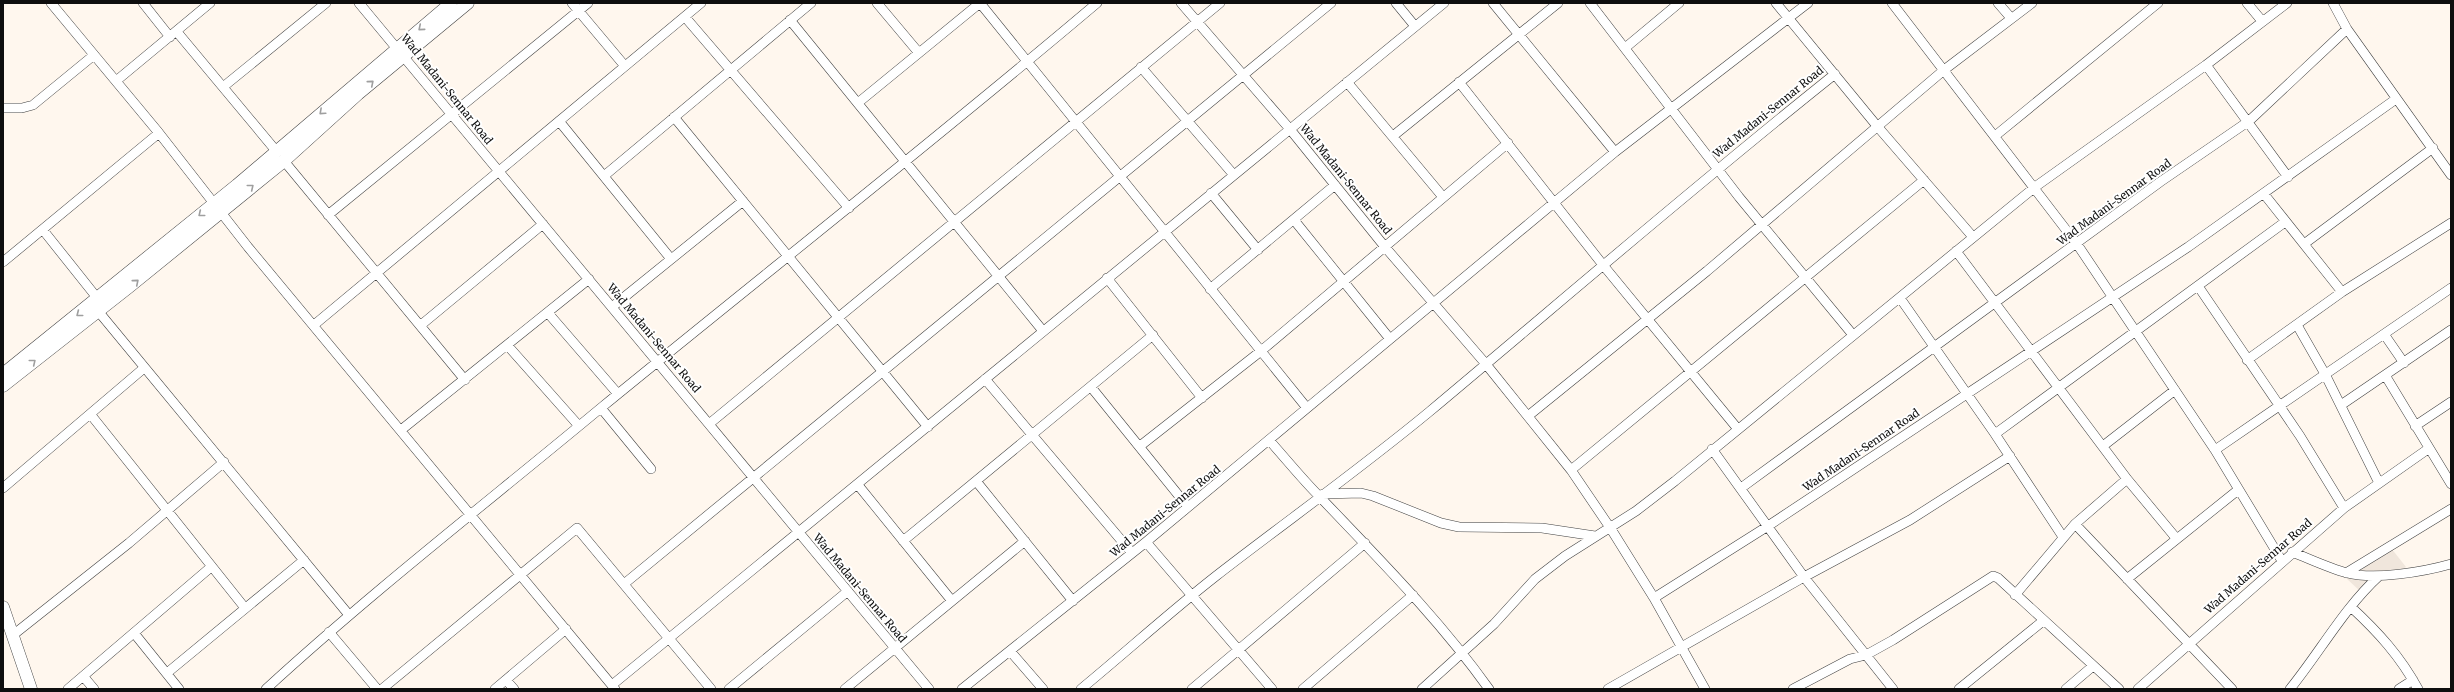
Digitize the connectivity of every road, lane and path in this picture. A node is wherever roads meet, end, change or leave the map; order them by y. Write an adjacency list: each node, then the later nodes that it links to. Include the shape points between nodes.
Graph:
1 (51, 3): 47 (street)
2 (143, 3): 42 (street)
3 (210, 3): 42 (street)
4 (326, 3): 59 (street)
5 (359, 3): 45 (street, Wad Madani-Sennar Road)
6 (451, 3): 45 (street, one-way to 45)
7 (468, 3): 45 (street)
8 (572, 3): 33 (street)
9 (588, 3): 33 (street)
10 (701, 3): 34 (street)
11 (811, 3): 37 (street)
12 (877, 3): 46 (street)
13 (980, 3): 46 (street); 48 (street)
14 (1097, 3): 48 (street)
15 (1181, 3): 39 (street)
16 (1220, 3): 39 (street)
17 (1331, 3): 55 (street)
18 (1396, 3): 40 (street)
19 (1444, 3): 40 (street, Wad Madani-Sennar Road)
20 (1493, 3): 43 (street)
21 (1558, 3): 43 (street)
22 (1590, 3): 44 (street, Wad Madani-Sennar Road)
23 (1679, 3): 44 (street)
24 (1776, 3): 35 (street, Wad Madani-Sennar Road)
25 (1808, 3): 35 (street, Wad Madani-Sennar Road)
26 (1892, 3): 53 (street)
27 (1998, 3): 36 (street)
28 (2032, 3): 36 (street)
29 (2247, 3): 38 (street)
30 (2287, 3): 38 (street)
31 (2333, 3): 41 (street)
32 (2155, 4): 74 (street)
33 (578, 10): 50 (street); 64 (street)
34 (685, 16): 50 (street); 52 (street)
35 (1789, 18): 54 (street, Wad Madani-Sennar Road); 63 (street, Wad Madani-Sennar Road)
36 (2011, 18): 53 (street)
37 (790, 20): 52 (street); 61 (street)
38 (2262, 21): 49 (street)
39 (1197, 22): 51 (street); 55 (street)
40 (1414, 25): 57 (street, Wad Madani-Sennar Road)
41 (2347, 29): 60 (street); 68 (street, Wad Madani-Sennar Road)
42 (174, 34): 56 (street); 59 (street)
43 (1518, 34): 58 (street); 77 (street)
44 (1624, 48): 63 (street, Wad Madani-Sennar Road)
45 (401, 51): 64 (street, Wad Madani-Sennar Road); 78 (street)
46 (918, 53): 61 (street)
47 (94, 55): 56 (street); 62 (street, via 33,105)
48 (1028, 62): 66 (street); 79 (street)
49 (2206, 64): 68 (street); 89 (street)
50 (624, 65): 67 (street)
51 (1141, 67): 66 (street); 69 (street)
52 (730, 69): 65 (street); 96 (street)
53 (1944, 70): 70 (street); 74 (street)
54 (1835, 74): 70 (street, Wad Madani-Sennar Road); 80 (street, Wad Madani-Sennar Road)
55 (1244, 76): 69 (street); 71 (street)
56 (116, 82): 72 (street)
57 (1347, 82): 71 (street, Wad Madani-Sennar Road); 73 (street)
58 (1459, 82): 73 (street); 75 (street)
59 (222, 87): 78 (street)
60 (2396, 99): 76 (street); 85 (street, Wad Madani-Sennar Road)
61 (858, 102): 79 (street)
62 (3, 108)
63 (1672, 108): 77 (street, Wad Madani-Sennar Road); 80 (street, Wad Madani-Sennar Road)
64 (451, 114): 81 (street, Wad Madani-Sennar Road); 97 (street)
65 (674, 117): 84 (street); 93 (street)
66 (1076, 120): 86 (street); 99 (street, via 1018,171)
67 (559, 121): 81 (street); 84 (street)
68 (2249, 121): 85 (street); 107 (street, Wad Madani-Sennar Road, via 2160,182)
69 (1188, 122): 82 (street); 86 (street)
70 (1877, 126): 87 (street, Wad Madani-Sennar Road); 103 (street)
71 (1289, 128): 82 (street); 88 (street, Wad Madani-Sennar Road)
72 (159, 133): 95 (street); 104 (street)
73 (1393, 136): 92 (street)
74 (1995, 136): 89 (street)
75 (1508, 143): 92 (street); 94 (street)
76 (2433, 148): 83 (street); 108 (street)
77 (1615, 152): 94 (street, Wad Madani-Sennar Road)
78 (280, 156): 95 (street); 97 (street)
79 (905, 163): 96 (street); 99 (street)
80 (1716, 169): 103 (street, Wad Madani-Sennar Road); 115 (street, Wad Madani-Sennar Road)
81 (499, 171): 102 (street, Wad Madani-Sennar Road); 116 (street)
82 (1233, 174): 90 (street)
83 (2451, 175)
84 (604, 176): 113 (street)
85 (2288, 177): 91 (street, Wad Madani-Sennar Road)
86 (1120, 178): 105 (street); 117 (street)
87 (1924, 180): 106 (street, Wad Madani-Sennar Road); 118 (street)
88 (1335, 185): 98 (street); 109 (street, Wad Madani-Sennar Road)
89 (2035, 187): 106 (street); 107 (street)
90 (1211, 193): 105 (street); 110 (street)
91 (2264, 194): 100 (street); 126 (street, Wad Madani-Sennar Road)
92 (1444, 197): 109 (street)
93 (743, 201): 112 (street); 113 (street)
94 (1556, 202): 115 (street); 129 (street, Wad Madani-Sennar Road)
95 (218, 207): 128 (street, one-way to 128); 132 (street, one-way to 95); 136 (street)
96 (849, 208): 112 (street)
97 (328, 215): 116 (street)
98 (1294, 220): 110 (street); 121 (street)
99 (954, 221): 117 (street); 134 (street)
100 (2285, 222): 108 (street); 122 (street)
101 (2451, 223): 125 (street)
102 (543, 224): 120 (street, Wad Madani-Sennar Road); 137 (street)
103 (1762, 225): 118 (street, Wad Madani-Sennar Road); 135 (street)
104 (43, 230): 114 (street); 128 (street)
105 (1163, 232): 119 (street); 124 (street)
106 (1973, 238): 111 (street)
107 (2077, 244): 126 (street); 130 (street, Wad Madani-Sennar Road)
108 (2304, 244): 125 (street)
109 (1385, 247): 121 (street); 129 (street, Wad Madani-Sennar Road)
110 (1258, 250): 124 (street)
111 (1956, 251): 127 (street); 130 (street)
112 (789, 257): 134 (street); 151 (street)
113 (671, 259): 131 (street)
114 (3, 262)
115 (1603, 265): 135 (street); 152 (street, Wad Madani-Sennar Road)
116 (376, 273): 136 (street); 137 (street)
117 (999, 276): 140 (street); 155 (street)
118 (1804, 276): 144 (street, Wad Madani-Sennar Road); 156 (street)
119 (1107, 278): 140 (street); 143 (street)
120 (589, 279): 131 (street, Wad Madani-Sennar Road); 133 (street)
121 (1343, 280): 145 (street); 148 (street)
122 (2198, 286): 141 (street); 150 (street)
123 (2451, 288): 142 (street)
124 (1210, 289): 148 (street)
125 (2342, 292): 138 (street)
126 (2113, 297): 141 (street); 149 (street, Wad Madani-Sennar Road)
127 (1900, 298): 144 (street); 147 (street)
128 (98, 299): 157 (street, one-way to 157)
129 (1432, 302): 145 (street, Wad Madani-Sennar Road); 152 (street, Wad Madani-Sennar Road)
130 (1994, 303): 147 (street, Wad Madani-Sennar Road); 149 (street)
131 (612, 307): 151 (street, Wad Madani-Sennar Road)
132 (98, 311): 154 (street); 162 (street, one-way to 132)
133 (548, 313): 146 (street); 166 (street)
134 (838, 316): 155 (street); 176 (street)
135 (1648, 319): 156 (street); 175 (street)
136 (314, 325): 181 (street)
137 (421, 325): 160 (street)
138 (2296, 325): 150 (street); 158 (street)
139 (2451, 330): 153 (street)
140 (1043, 331): 161 (street)
141 (2137, 332): 164 (street); 165 (street)
142 (2384, 334): 153 (street); 158 (street)
143 (1153, 335): 163 (street); 168 (street)
144 (1853, 335): 180 (street)
145 (1390, 339): 173 (street, Wad Madani-Sennar Road)
146 (508, 346): 160 (street); 177 (street)
147 (1934, 348): 167 (street); 201 (street, Wad Madani-Sennar Road)
148 (1261, 351): 168 (street); 173 (street)
149 (2031, 352): 164 (street); 167 (street, Wad Madani-Sennar Road)
150 (2247, 360): 171 (street)
151 (657, 361): 166 (street); 176 (street, Wad Madani-Sennar Road)
152 (1485, 363): 175 (street, Wad Madani-Sennar Road); 203 (street, Wad Madani-Sennar Road, via 1352,474)
153 (2404, 363): 159 (street)
154 (144, 368): 174 (street); 191 (street)
155 (884, 371): 178 (street); 194 (street)
156 (1689, 372): 180 (street); 193 (street)
157 (3, 374)
158 (2325, 374): 170 (street); 171 (street)
159 (2385, 375): 170 (street); 179 (street)
160 (465, 380): 181 (street)
161 (985, 380): 178 (street); 183 (street)
162 (3, 386)
163 (1091, 387): 183 (street); 185 (street)
164 (2059, 388): 182 (street); 186 (street)
165 (2175, 390): 186 (street); 189 (street)
166 (618, 394): 172 (street)
167 (1967, 394): 182 (street); 210 (street, Wad Madani-Sennar Road)
168 (1202, 398): 185 (street)
169 (2451, 402): 179 (street)
170 (2341, 405): 197 (street)
171 (2280, 406): 189 (street); 205 (street)
172 (602, 408): 177 (street); 192 (street)
173 (1307, 408): 184 (street, Wad Madani-Sennar Road)
174 (91, 415): 200 (street); 207 (street)
175 (1528, 416): 193 (street, Wad Madani-Sennar Road)
176 (709, 424): 194 (street, Wad Madani-Sennar Road)
177 (579, 426): 208 (street)
178 (928, 426): 198 (street)
179 (2416, 426): 187 (street)
180 (1737, 428): 188 (street)
181 (401, 430): 208 (street)
182 (1995, 434): 190 (street)
183 (1031, 435): 196 (street); 221 (street)
184 (1269, 440): 203 (street); 204 (street, Wad Madani-Sennar Road)
185 (1140, 446): 204 (street)
186 (2103, 446): 195 (street)
187 (2428, 449): 197 (street, Wad Madani-Sennar Road); 199 (street)
188 (1712, 450): 201 (street); 211 (street)
189 (2215, 450): 202 (street)
190 (2010, 456): 214 (street); 229 (street, via 1910,520)
191 (224, 462): 207 (street); 222 (street)
192 (651, 469)
193 (1570, 470): 211 (street, Wad Madani-Sennar Road)
194 (754, 478): 212 (street, Wad Madani-Sennar Road); 231 (street)
195 (2127, 479): 209 (street); 215 (street)
196 (976, 481): 216 (street); 217 (street)
197 (2379, 483): 205 (street, Wad Madani-Sennar Road)
198 (858, 484): 212 (street); 216 (street)
199 (2451, 484)
200 (3, 488)
201 (1741, 488): 210 (street)
202 (2238, 490): 215 (street); 223 (street)
203 (1321, 495): 213 (street, via 1367,494 1441,523 1459,527 1542,528); 219 (street); 233 (street, Wad Madani-Sennar Road)
204 (1188, 507): 218 (street, Wad Madani-Sennar Road)
205 (2344, 508): 220 (street, Wad Madani-Sennar Road)
206 (2451, 509): 226 (street)
207 (169, 510): 225 (street); 248 (street)
208 (470, 514): 227 (street); 242 (street)
209 (2075, 524): 214 (street); 230 (street)
210 (1768, 526): 229 (street); 236 (street, Wad Madani-Sennar Road)
211 (1611, 529): 213 (street); 236 (street, Wad Madani-Sennar Road)
212 (799, 533): 232 (street, Wad Madani-Sennar Road); 249 (street)
213 (1595, 536): 255 (street, via 1535,579)
214 (2063, 536): 235 (street)
215 (2176, 538): 230 (street)
216 (903, 541): 237 (street)
217 (1026, 541): 237 (street); 238 (street)
218 (1146, 542): 221 (street, Wad Madani-Sennar Road); 233 (street)
219 (1365, 543): 234 (street); 253 (street)
220 (2292, 552): 223 (street, Wad Madani-Sennar Road); 226 (street)
221 (1132, 553): 238 (street, Wad Madani-Sennar Road)
222 (304, 560): 241 (street); 242 (street)
223 (2282, 561): 250 (street, Wad Madani-Sennar Road)
224 (2451, 564): 228 (street)
225 (211, 566): 241 (street); 247 (street)
226 (2346, 573): 228 (street)
227 (522, 575): 231 (street, via 576,528); 245 (street); 273 (street)
228 (2379, 576): 240 (street)
229 (1804, 577): 251 (street); 256 (street)
230 (2127, 579): 250 (street)
231 (624, 584): 249 (street)
232 (848, 591): 252 (street, Wad Madani-Sennar Road); 277 (street)
233 (1192, 595): 253 (street); 282 (street, Wad Madani-Sennar Road)
234 (1413, 595): 255 (street); 285 (street)
235 (2014, 595): 243 (street); 256 (street, via 1998,578 1988,578)
236 (1654, 598): 251 (street, Wad Madani-Sennar Road)
237 (952, 601): 252 (street)
238 (1073, 601): 254 (street, Wad Madani-Sennar Road)
239 (3, 607): 248 (street)
240 (2351, 607): 261 (street, via 2388,643); 296 (street)
241 (245, 608): 258 (street)
242 (349, 615): 246 (street)
243 (2043, 621): 257 (street); 291 (street)
244 (3, 627): 265 (street)
245 (566, 629): 260 (street); 263 (street)
246 (329, 632): 262 (street); 272 (street)
247 (134, 633): 258 (street); 259 (street)
248 (13, 635): 266 (street)
249 (669, 639): 263 (street); 276 (street)
250 (2189, 643): 294 (street, Wad Madani-Sennar Road); 295 (street)
251 (1682, 647): 288 (street); 289 (street, Wad Madani-Sennar Road)
252 (896, 648): 278 (street); 279 (street, Wad Madani-Sennar Road)
253 (1239, 649): 283 (street); 284 (street)
254 (1010, 651): 280 (street, Wad Madani-Sennar Road); 281 (street)
255 (1463, 654): 286 (street); 287 (street)
256 (1866, 655): 264 (street); 290 (street, via 1850,659)
257 (2093, 666): 292 (street); 293 (street)
258 (167, 674): 269 (street)
259 (83, 676): 267 (street); 268 (street)
260 (506, 680): 274 (street); 275 (street)
261 (2413, 680): 297 (street); 298 (street)
262 (275, 681): 270 (street); 271 (street)
263 (614, 687)
264 (1891, 688)
265 (24, 689)
266 (31, 689)
267 (68, 689)
268 (94, 689)
269 (179, 689)
270 (266, 689)
271 (281, 689)
272 (377, 689)
273 (382, 689)
274 (495, 689)
275 (514, 689)
276 (711, 689)
277 (729, 689)
278 (844, 689)
279 (929, 689)
280 (962, 689)
281 (1043, 689)
282 (1081, 689)
283 (1192, 689)
284 (1272, 689)
285 (1303, 689)
286 (1422, 689)
287 (1489, 689)
288 (1608, 689)
289 (1705, 689)
290 (1793, 689)
291 (1959, 689)
292 (2066, 689)
293 (2119, 689)
294 (2138, 689)
295 (2232, 689)
296 (2290, 689)
297 (2399, 689)
298 (2418, 689)

